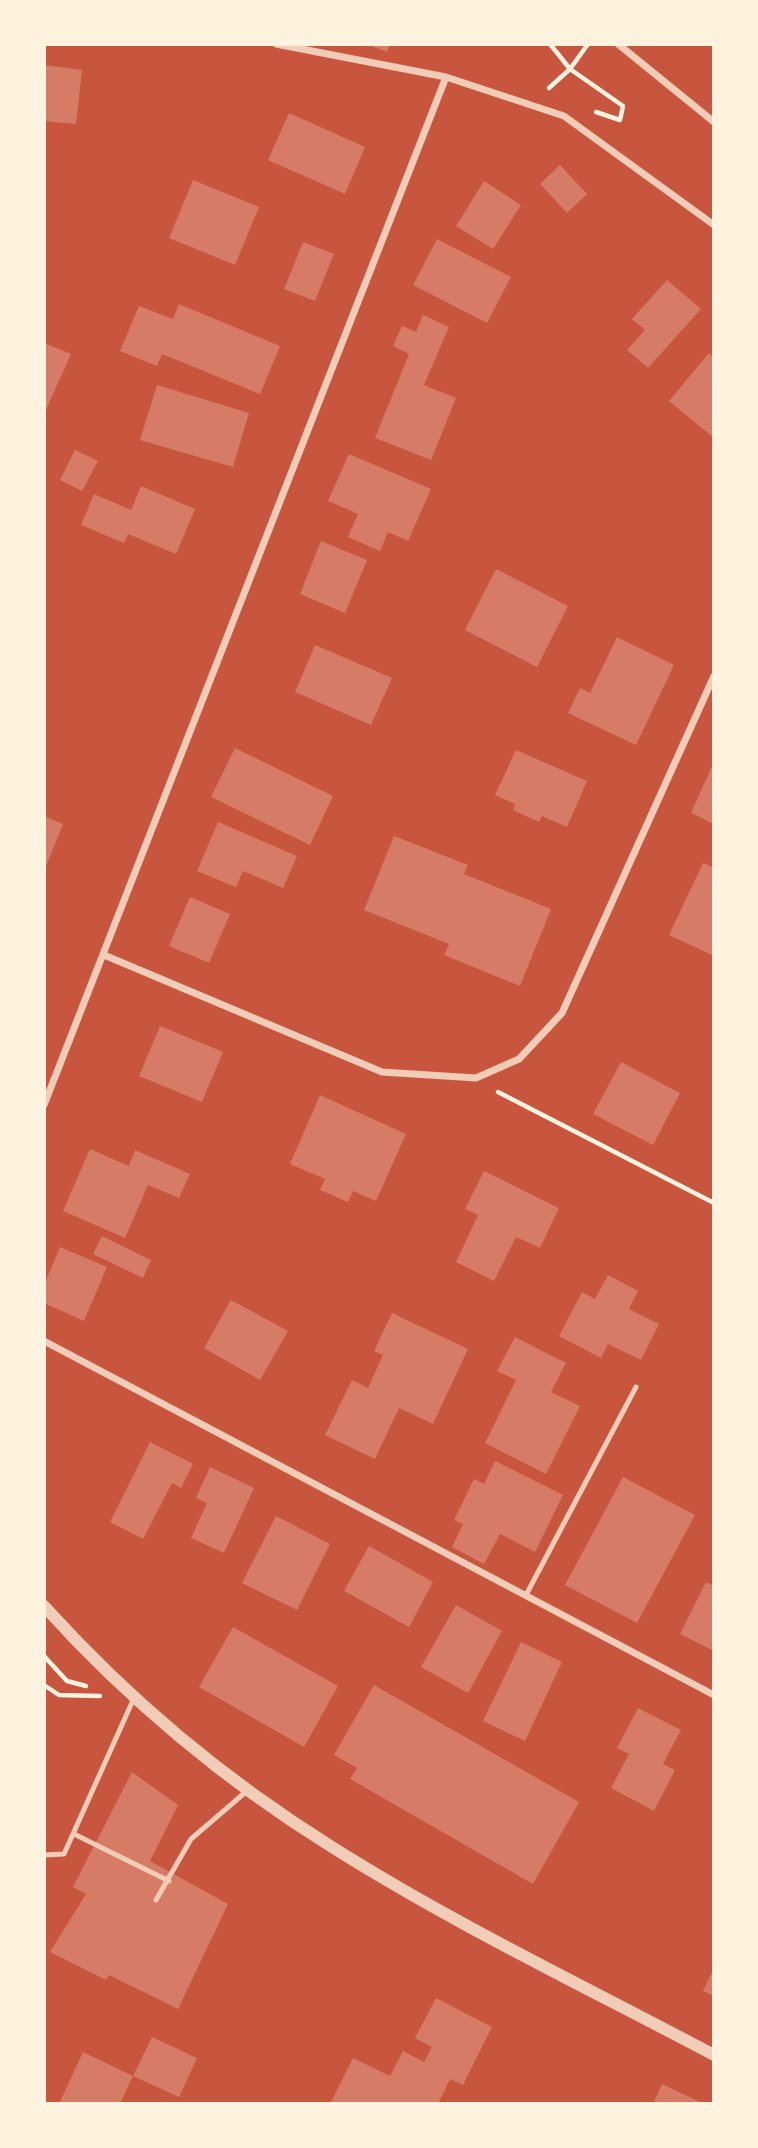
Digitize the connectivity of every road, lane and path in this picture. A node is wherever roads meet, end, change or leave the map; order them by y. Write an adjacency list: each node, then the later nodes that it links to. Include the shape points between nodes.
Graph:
1 (276, 44): 6 (street)
2 (550, 44): 5 (path)
3 (588, 44): 5 (path)
4 (618, 44): 9 (street)
5 (570, 69): 7 (path); 8 (path, via 622,106 620,120)
6 (446, 77): 7 (street); 12 (street)
7 (530, 105): 10 (street, via 564,116)
8 (592, 110)
9 (714, 122)
10 (714, 225)
11 (714, 676): 13 (street, via 562,1013 519,1059)
12 (104, 955): 13 (street, via 382,1072); 14 (street)
13 (476, 1078): 15 (path)
14 (44, 1105)
15 (714, 1203)
16 (44, 1341): 18 (street)
17 (636, 1387): 18 (lane)
18 (526, 1595): 21 (street)
19 (44, 1606): 22 (street)
20 (44, 1685): 22 (path, via 59,1695)
21 (714, 1695)
22 (134, 1698): 23 (street); 24 (lane)
23 (248, 1790): 26 (lane, via 191,1839); 28 (street, via 416,1897)
24 (74, 1834): 25 (lane, via 64,1854); 26 (lane)
25 (44, 1855)
26 (169, 1881): 27 (lane)
27 (156, 1900)
28 (714, 2055)

